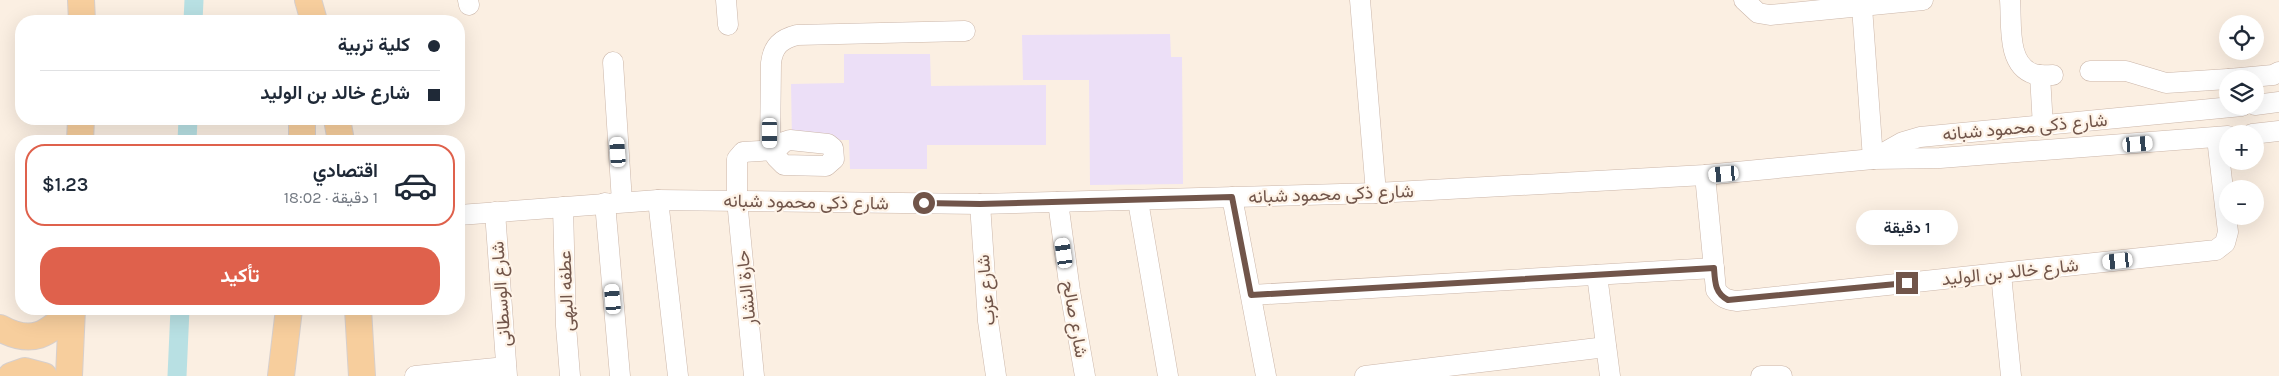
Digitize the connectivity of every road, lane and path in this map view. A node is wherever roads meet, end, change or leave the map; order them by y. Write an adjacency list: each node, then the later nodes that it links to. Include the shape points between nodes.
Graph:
1 (81, 0): 9 (main road)
2 (307, 0): 10 (main road); 11 (main road)
3 (726, 0): 12 (street)
4 (1360, 0): 29 (street)
5 (1744, 0): 8 (street, via 1764,14)
6 (1923, 0): 8 (street)
7 (2010, 0): 22 (street, via 2014,52 2018,63 2026,70 2046,75)
8 (1862, 6): 26 (street)
9 (82, 15)
10 (304, 15)
11 (312, 15)
12 (728, 25)
13 (965, 31): 32 (street, حارة النشار, via 786,38 772,52 770,63 773,150 748,151 740,155)
14 (613, 62): 35 (street)
15 (2090, 71): 18 (street, via 2126,71 2166,83)
16 (2279, 72): 17 (street)
17 (2264, 76)
18 (2219, 80)
19 (2279, 102): 20 (street)
20 (2264, 104)
21 (2219, 108): 22 (street, شارع ذكى محمود شبانه)
22 (2044, 126): 26 (street, شارع ذكى محمود شبانه, via 1920,137 1887,149)
23 (2279, 131): 24 (street)
24 (2264, 133)
25 (2219, 137): 26 (street, شارع ذكى محمود شبانه, via 1940,158)
26 (1873, 159): 28 (street, شارع ذكى محمود شبانه)
27 (2224, 170): 41 (street, شارع خالد بن الوليد, via 2228,232 2221,248)
28 (1705, 175): 29 (street, شارع ذكى محمود شبانه); 40 (street, شارع خالد بن الوليد)
29 (1376, 193): 30 (street, شارع ذكى محمود شبانه)
30 (1232, 197): 33 (street, شارع ذكى محمود شبانه); 43 (street)
31 (658, 200): 32 (street, شارع ذكى محمود شبانه); 35 (street, شارع ذكى محمود شبانه); 59 (street)
32 (737, 200): 36 (street, شارع ذكى محمود شبانه); 60 (street, حارة النشار)
33 (1138, 201): 34 (street, شارع ذكى محمود شبانه); 63 (street)
34 (1058, 202): 36 (street, شارع ذكى محمود شبانه); 62 (street, شارع صالح)
35 (613, 203): 37 (street, شارع ذكى محمود شبانه); 58 (street)
36 (980, 204): 61 (street, شارع عزب, via 988,321)
37 (563, 207): 38 (street, شارع ذكى محمود شبانه); 57 (street, عطفه البهى)
38 (495, 212): 39 (street, شارع ذكى محمود شبانه); 50 (street, شارع الوسطانى)
39 (465, 214)
40 (1714, 268): 41 (street, شارع خالد بن الوليد, via 1716,290 1721,297 1737,301); 42 (street)
41 (2001, 274): 69 (street)
42 (1597, 275): 43 (street); 49 (street)
43 (1251, 295): 64 (street)
44 (67, 315): 48 (main road, via 52,329 33,338 15,336)
45 (72, 315): 53 (main road)
46 (288, 315): 54 (main road)
47 (358, 315): 55 (main road)
48 (0, 328)
49 (1606, 347): 65 (street); 66 (street)
50 (507, 371): 56 (street)
51 (10, 376): 52 (main road, via 25,371)
52 (44, 376)
53 (69, 376)
54 (281, 376)
55 (362, 376)
56 (415, 376)
57 (570, 376)
58 (620, 376)
59 (678, 376)
60 (754, 376)
61 (996, 376)
62 (1085, 376)
63 (1168, 376)
64 (1266, 376)
65 (1366, 376)
66 (1610, 376)
67 (1761, 376): 68 (street)
68 (1782, 376)
69 (2011, 376)

